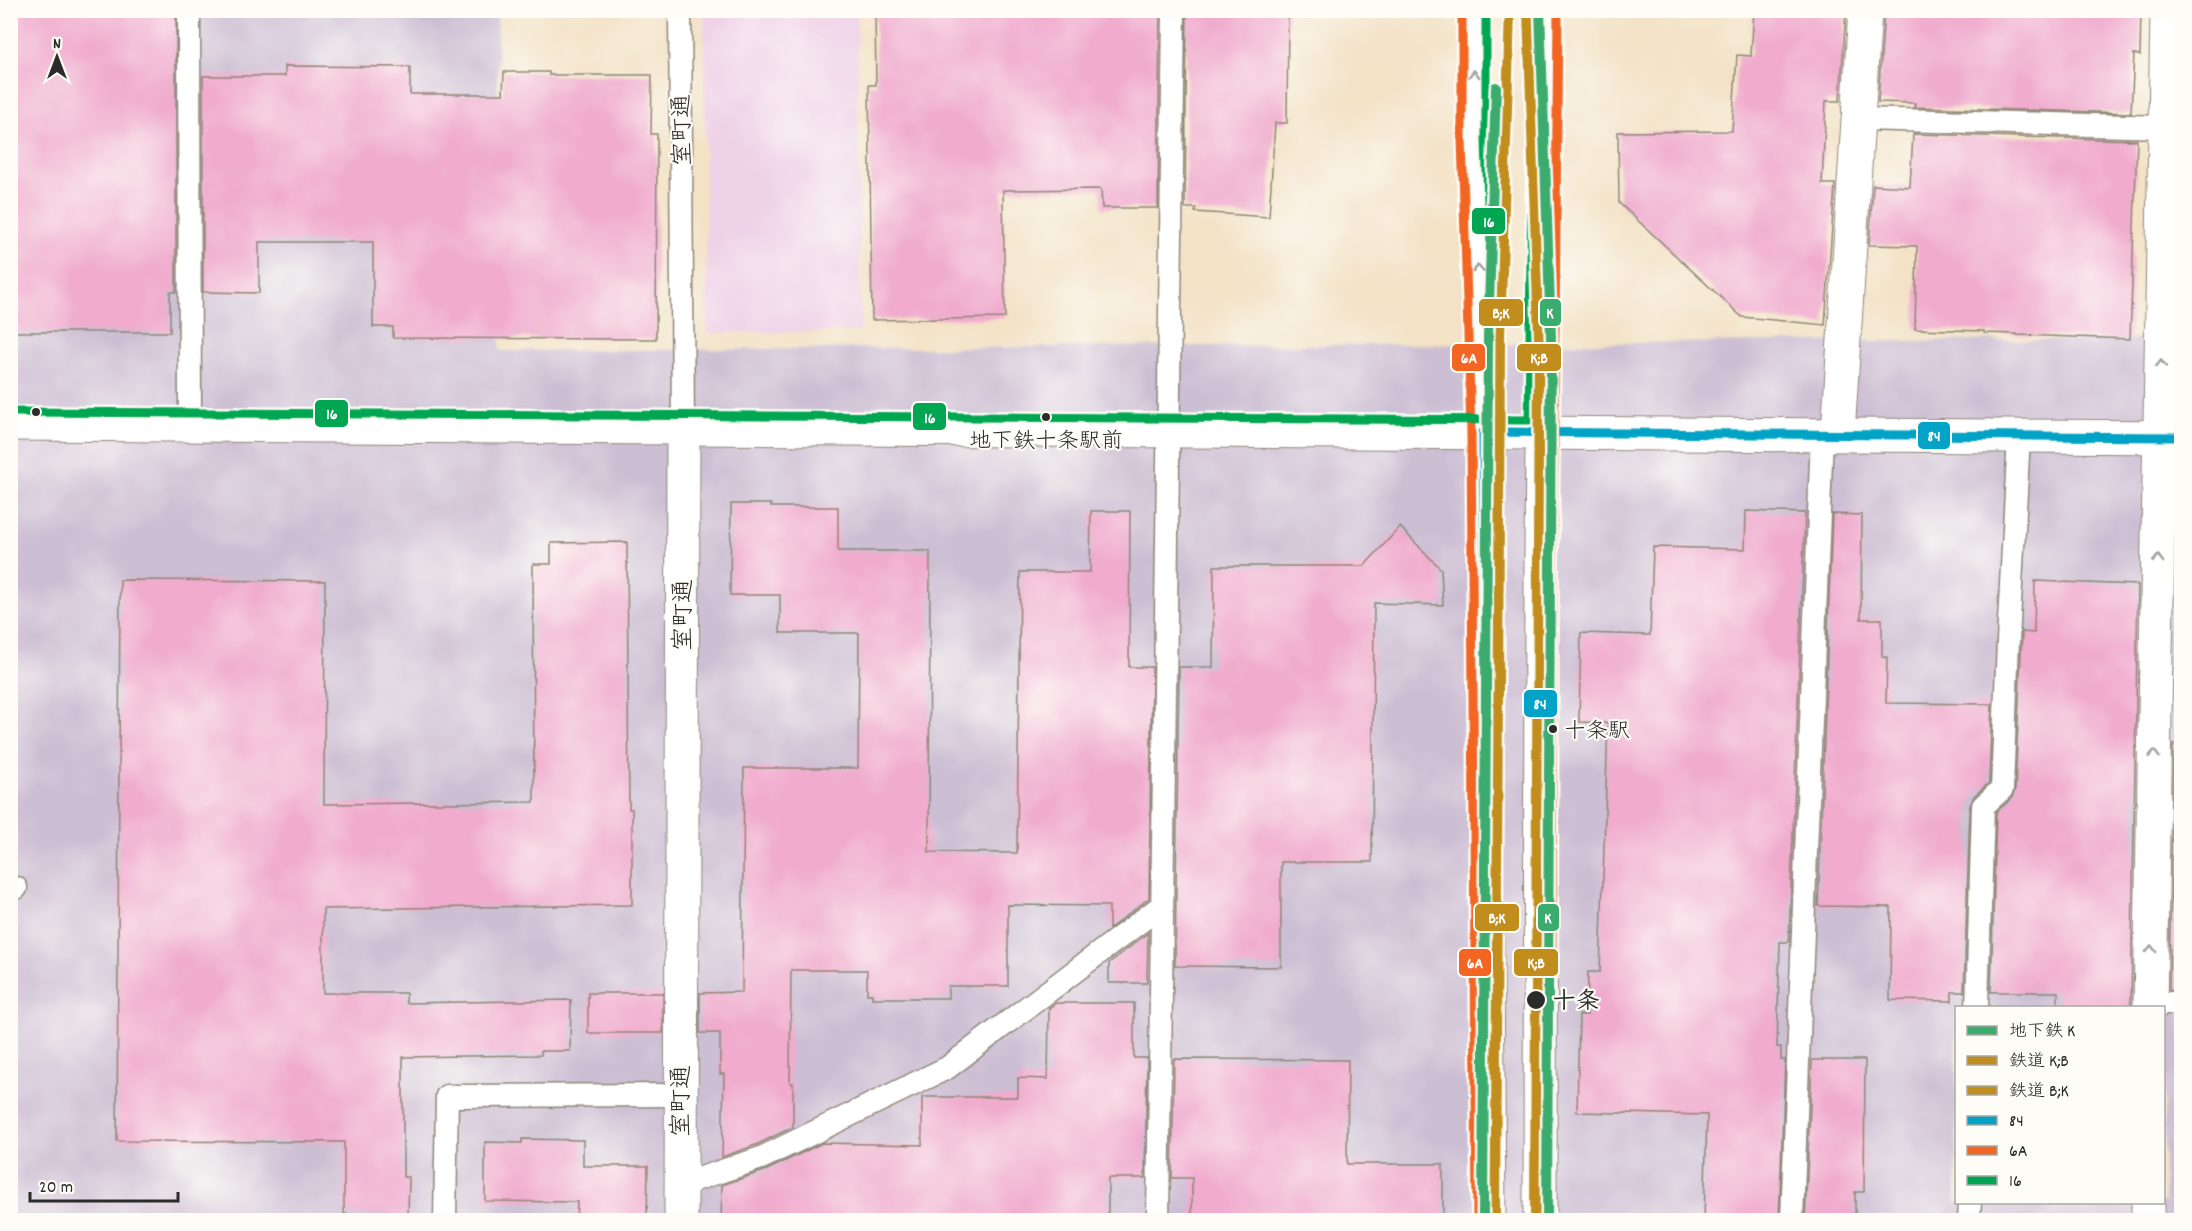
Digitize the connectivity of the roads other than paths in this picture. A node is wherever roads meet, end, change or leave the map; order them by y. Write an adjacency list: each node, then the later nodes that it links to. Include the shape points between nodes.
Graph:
1 (189, 10): 11 (lane)
2 (680, 10): 12 (lane, 室町通)
3 (1174, 10): 13 (lane)
4 (1474, 10): 14 (street, one-way to 4)
5 (1546, 10): 15 (street)
6 (1865, 10): 8 (street)
7 (2167, 10): 9 (street)
8 (1858, 119): 9 (lane); 16 (street)
9 (2165, 127): 18 (street, one-way to 9)
10 (10, 424): 11 (street)
11 (190, 426): 12 (street)
12 (683, 428): 13 (street); 22 (street, 室町通)
13 (1168, 431): 14 (street); 19 (lane)
14 (1483, 432): 15 (street); 29 (street)
15 (1541, 432): 16 (street); 30 (street)
16 (1830, 434): 17 (street); 31 (lane)
17 (2019, 436): 18 (street); 21 (lane, via 2002,789 1983,806)
18 (2171, 437): 20 (street, one-way to 18)
19 (1161, 906): 23 (lane, via 947,1068 761,1158); 28 (lane)
20 (2160, 1005)
21 (1977, 1006)
22 (680, 1095): 23 (street, 室町通); 26 (lane, via 447,1096)
23 (680, 1185): 27 (street, 室町通)
24 (1970, 1204): 32 (lane)
25 (2148, 1204): 33 (street)
26 (445, 1221)
27 (681, 1221)
28 (1158, 1221)
29 (1489, 1221)
30 (1540, 1221)
31 (1792, 1221)
32 (1970, 1221)
33 (2148, 1221)

